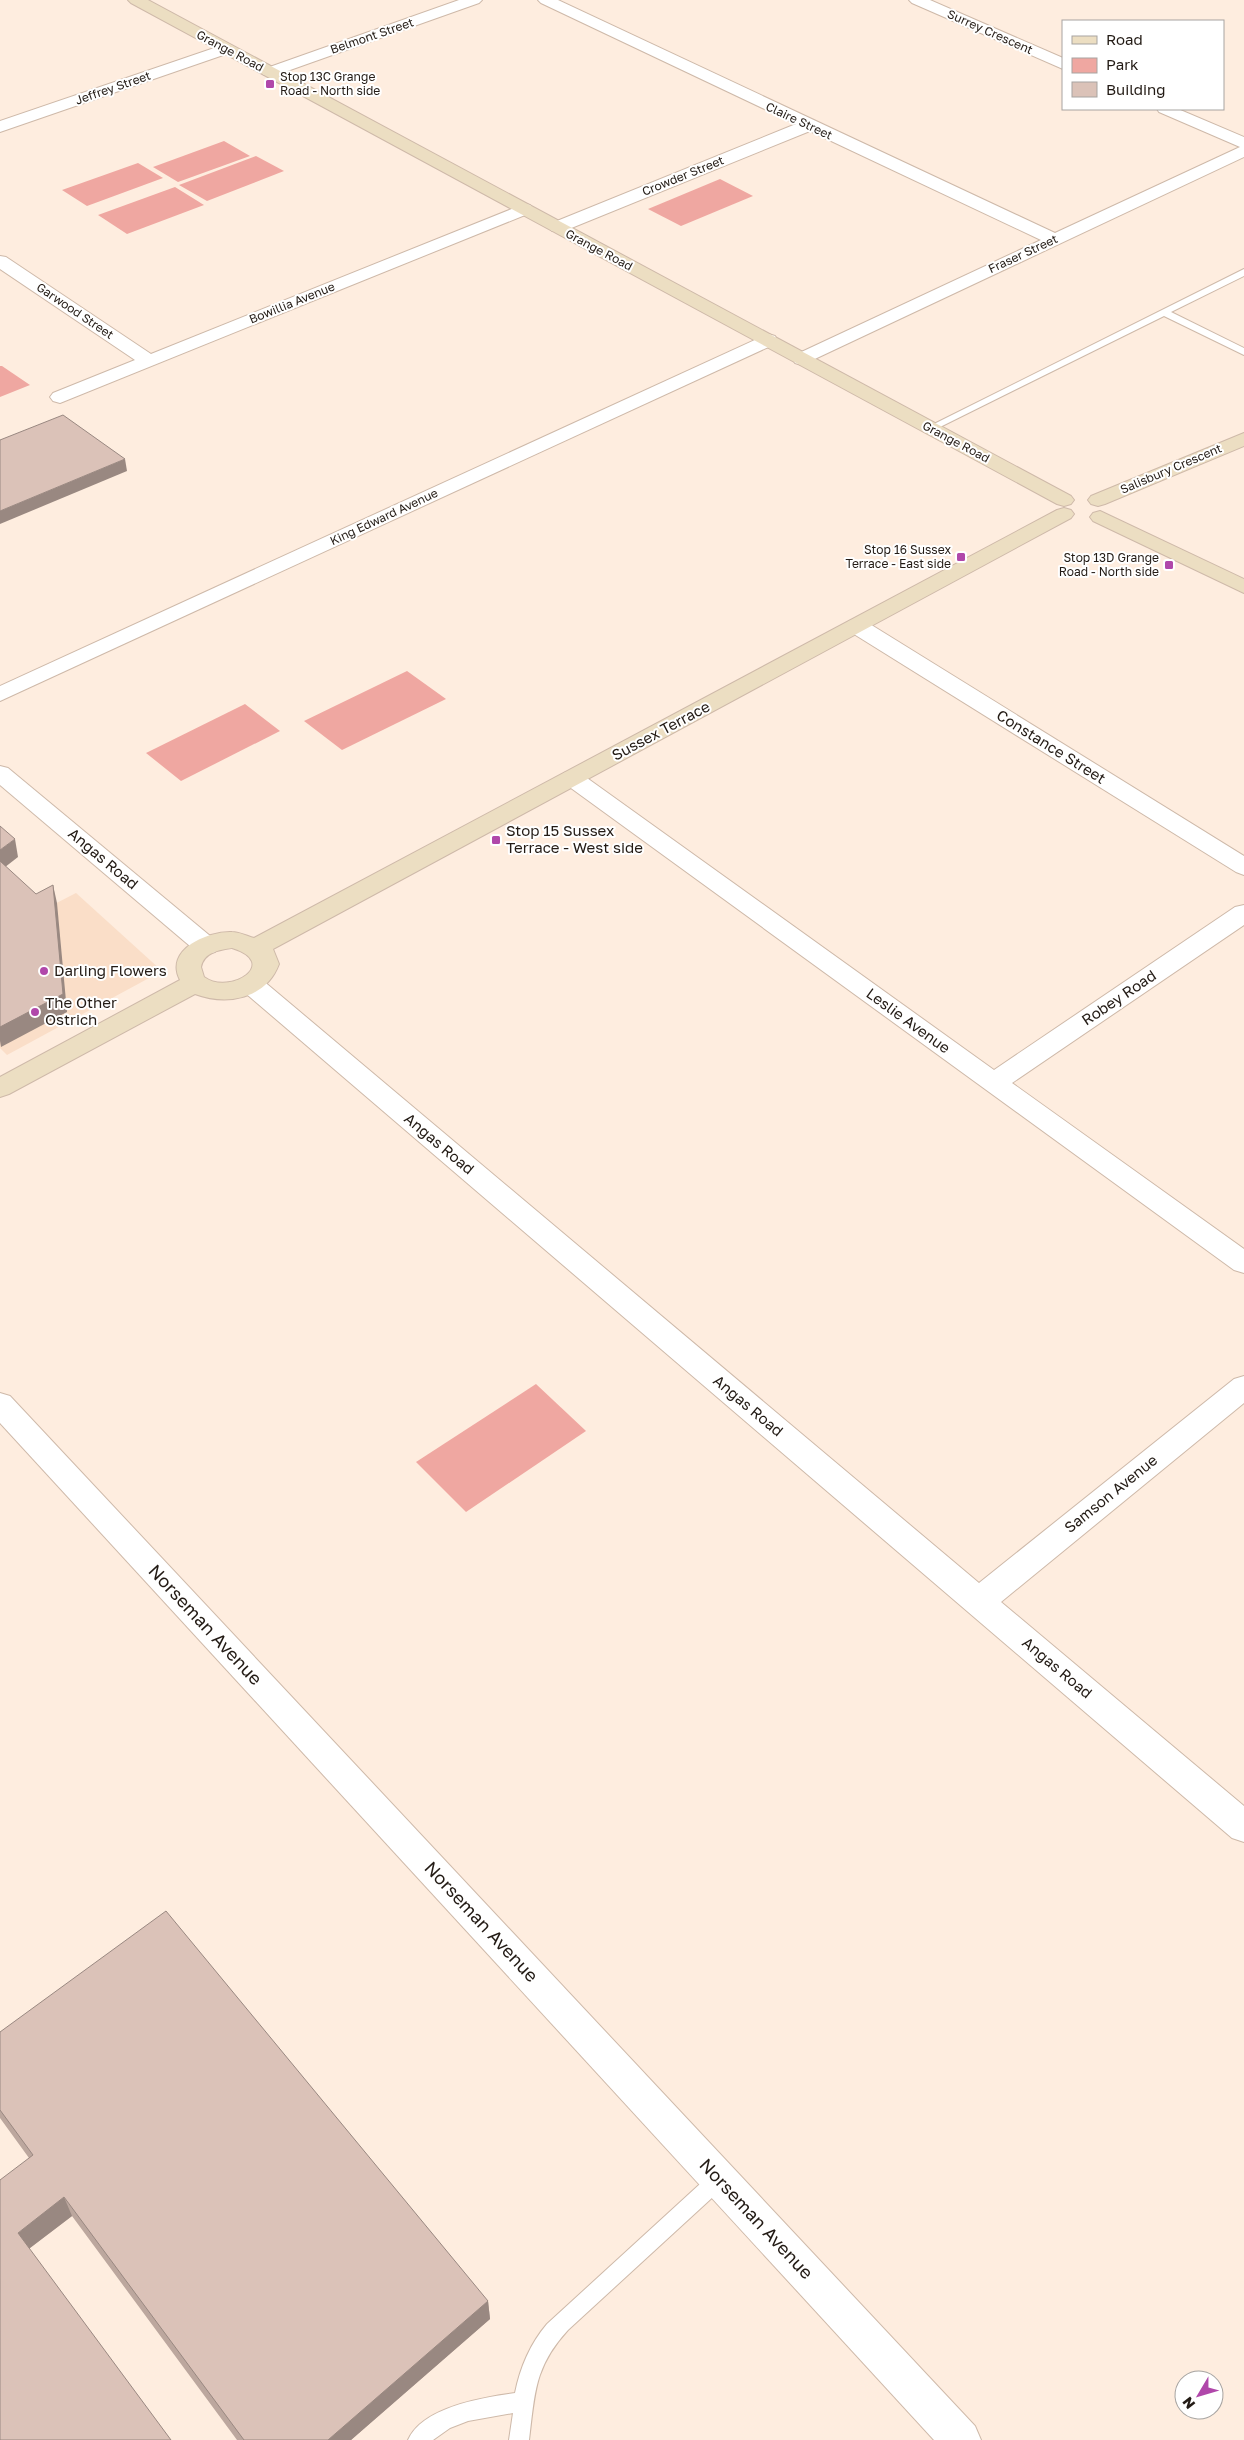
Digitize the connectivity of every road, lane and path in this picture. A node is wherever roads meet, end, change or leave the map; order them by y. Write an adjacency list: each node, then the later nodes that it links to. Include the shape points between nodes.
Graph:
1 (136, 0): 5 (street, Grange Road)
2 (474, 0): 7 (street, Belmont Street)
3 (546, 0): 9 (street, Claire Street)
4 (917, 0): 6 (street, Surrey Crescent)
5 (226, 49): 7 (street, Grange Road); 10 (street, Jeffrey Street)
6 (1062, 64)
7 (270, 72): 13 (street, Grange Road)
8 (1167, 110): 11 (street)
9 (809, 125): 14 (street, Crowder Street); 15 (street, Claire Street)
10 (0, 127)
11 (1244, 143)
12 (1244, 151): 15 (street, Fraser Street)
13 (524, 209): 14 (street, Grange Road); 22 (street, Bowillia Avenue)
14 (558, 227): 19 (street, Grange Road)
15 (1053, 239): 21 (street, Fraser Street)
16 (0, 261): 22 (street, Garwood Street)
17 (1244, 272): 18 (lane)
18 (1164, 312): 20 (lane); 24 (lane)
19 (768, 340): 21 (street, Grange Road); 30 (street, King Edward Avenue)
20 (1244, 352)
21 (802, 359): 24 (street, Grange Road)
22 (149, 361): 23 (street, Bowillia Avenue)
23 (60, 396)
24 (931, 428): 26 (street, Grange Road)
25 (1244, 439): 27 (street, Salisbury Crescent)
26 (1064, 507): 27 (street, Grange Road, via 1082,520); 29 (street, Sussex Terrace)
27 (1099, 508): 28 (street)
28 (1244, 587)
29 (857, 626): 32 (street, Sussex Terrace); 33 (street, Constance Street)
30 (0, 694)
31 (0, 773): 35 (street, Angas Road)
32 (572, 778): 36 (street, Sussex Terrace); 39 (street, Leslie Avenue)
33 (1244, 867)
34 (1244, 913): 39 (street, Robey Road)
35 (206, 946): 36 (street, via 233,940); 37 (street, via 189,961 188,971)
36 (256, 947): 38 (street, via 264,954 267,963 265,971)
37 (195, 984): 38 (street, via 215,992); 40 (street)
38 (252, 985): 44 (street, Angas Road)
39 (993, 1082): 41 (street, Leslie Avenue)
40 (0, 1088)
41 (1244, 1263)
42 (1244, 1387): 44 (street, Samson Avenue)
43 (0, 1404): 46 (street, Norseman Avenue)
44 (978, 1602): 45 (street, Angas Road)
45 (1244, 1827)
46 (719, 2179): 47 (lane, via 561,2323 536,2356 528,2378); 50 (street, Norseman Avenue)
47 (525, 2402): 48 (lane, via 477,2408 450,2416); 49 (lane)
48 (418, 2440)
49 (519, 2440)
50 (961, 2440)

